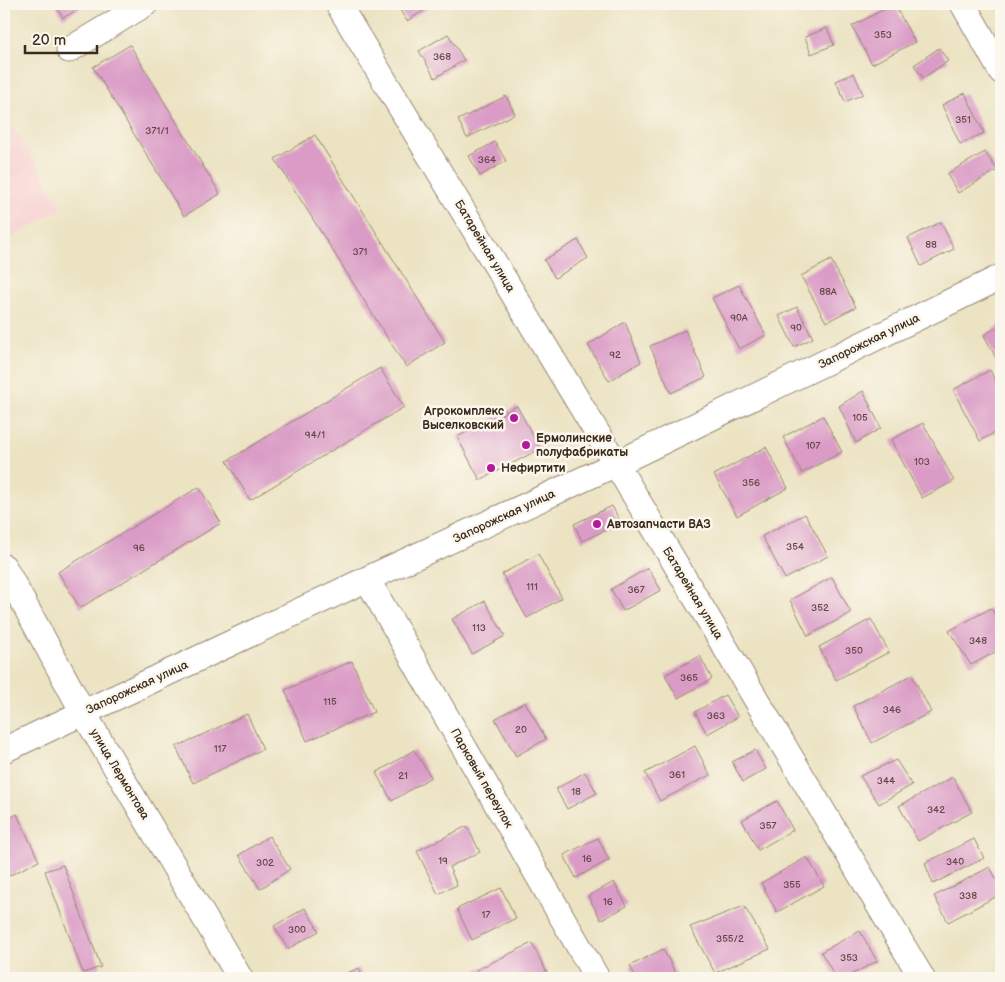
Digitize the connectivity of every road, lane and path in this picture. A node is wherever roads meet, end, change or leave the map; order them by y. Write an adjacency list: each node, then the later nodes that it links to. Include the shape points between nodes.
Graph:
1 (146, 4): 6 (street)
2 (338, 4): 9 (street, Батарейная улица)
3 (963, 4): 7 (street)
4 (995, 4): 5 (path)
5 (1001, 16)
6 (69, 50)
7 (1001, 71)
8 (1001, 277): 9 (street, Запорожская улица)
9 (616, 464): 11 (street, Запорожская улица); 16 (street, Батарейная улица)
10 (4, 567): 12 (street, улица Лермонтова)
11 (367, 579): 12 (street, Запорожская улица); 15 (street, Парковый переулок)
12 (83, 712): 13 (street, Запорожская улица); 14 (street, улица Лермонтова)
13 (4, 750)
14 (240, 978)
15 (597, 978)
16 (922, 978)

